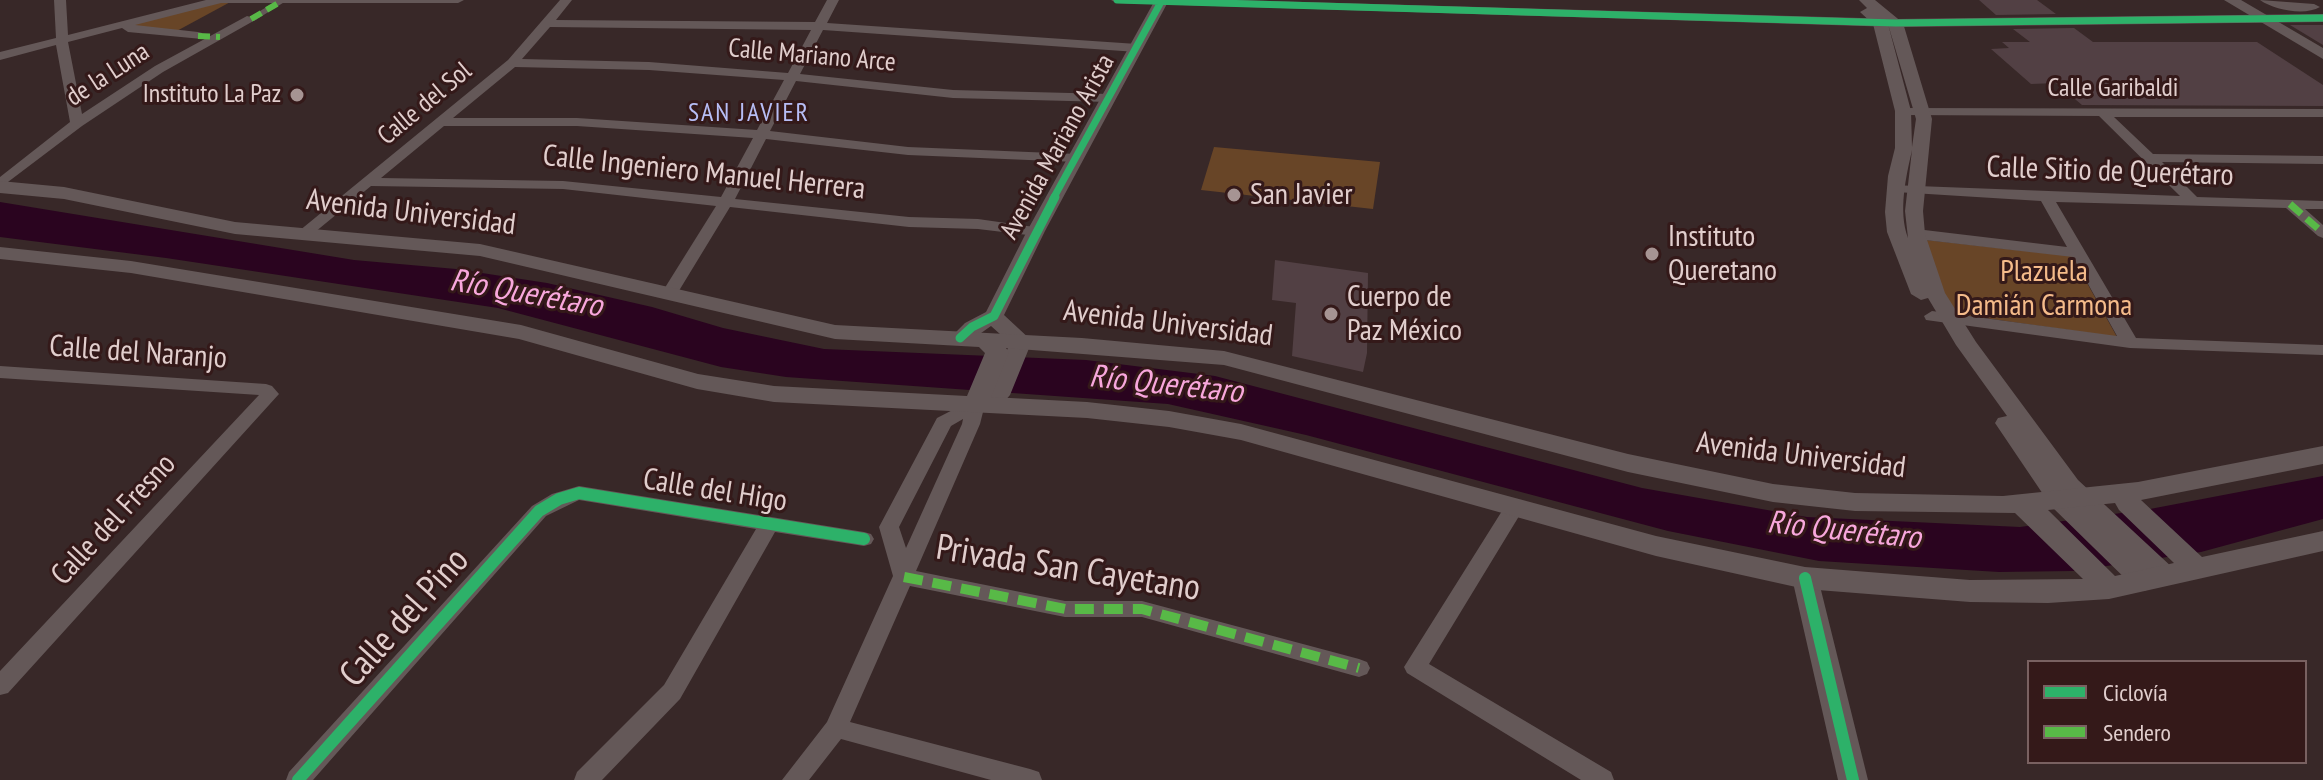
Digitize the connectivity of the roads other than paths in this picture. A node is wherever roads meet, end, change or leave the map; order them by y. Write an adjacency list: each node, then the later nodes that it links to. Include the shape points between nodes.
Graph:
1 (60, 0): 27 (street)
2 (221, 0): 12 (street); 23 (street)
3 (458, 0): 12 (street)
4 (566, 0): 21 (street, Calle del Sol)
5 (833, 0): 24 (street)
6 (1117, 0): 13 (street)
7 (1516, 0): 17 (street)
8 (1852, 0): 22 (street)
9 (1866, 0): 22 (street)
10 (2231, 0): 20 (street)
11 (2266, 0): 16 (street, via 2280,6)
12 (288, 1): 19 (street)
13 (1161, 2): 14 (street); 28 (street, Avenida Mariano Arista)
14 (1294, 4): 15 (street)
15 (1415, 5): 17 (street)
16 (2323, 6)
17 (1522, 13): 22 (street)
18 (2323, 18): 20 (street)
19 (251, 19): 26 (street, de la Luna)
20 (2265, 21): 22 (street); 29 (street)
21 (546, 23): 24 (street); 31 (street, Calle del Sol)
22 (1888, 23): 34 (street)
23 (117, 26): 25 (street); 27 (street)
24 (817, 26): 28 (street); 32 (street)
25 (198, 36): 26 (street)
26 (220, 37): 37 (street, de la Luna)
27 (62, 42): 30 (street); 37 (street)
28 (1137, 48): 33 (street, Avenida Mariano Arista)
29 (2323, 54)
30 (0, 56)
31 (512, 63): 32 (street, Calle Mariano Arce); 38 (street, Calle del Sol)
32 (793, 77): 33 (street, Calle Mariano Arce, via 953,94); 39 (street)
33 (1109, 98): 40 (street, Avenida Mariano Arista)
34 (1912, 112): 35 (street, Calle Garibaldi); 45 (street, via 1924,119 1924,140)
35 (2103, 113): 36 (street, Calle Garibaldi); 41 (street)
36 (2323, 113)
37 (76, 120): 44 (street, de la Luna)
38 (443, 122): 39 (street, via 577,122); 43 (street, Calle del Sol)
39 (761, 134): 40 (street, via 908,151); 48 (street)
40 (1077, 158): 52 (street, Avenida Mariano Arista)
41 (2148, 158): 42 (street); 47 (street)
42 (2323, 160)
43 (367, 182): 48 (street, Calle Ingeniero Manuel Herrera, via 563,185); 53 (street, Calle del Sol)
44 (0, 186): 53 (main road, Avenida Universidad, via 64,193 235,228)
45 (1906, 189): 46 (street, Calle Sitio de Querétaro); 54 (street); 59 (street, via 1896,232)
46 (2046, 197): 47 (street, Calle Sitio de Querétaro); 56 (street)
47 (2188, 197): 49 (street, Calle Sitio de Querétaro)
48 (727, 200): 52 (street, Calle Ingeniero Manuel Herrera); 57 (street)
49 (2290, 204): 50 (street, Calle Sitio de Querétaro); 51 (street)
50 (2323, 205)
51 (2320, 228)
52 (1036, 231): 58 (street, Avenida Mariano Arista)
53 (304, 234): 57 (main road, Avenida Universidad, via 480,250)
54 (1916, 234): 56 (street); 59 (street)
55 (0, 253): 66 (main road, via 131,267 521,332 697,381 774,394)
56 (2078, 253): 61 (street)
57 (669, 294): 60 (main road, Avenida Universidad, via 835,332)
58 (994, 316): 60 (street); 62 (street, via 1004,328)
59 (1941, 317): 61 (street); 71 (street)
60 (960, 338): 62 (main road, Avenida Universidad)
61 (2130, 343): 63 (street)
62 (1005, 347): 66 (main road); 71 (main road, Avenida Universidad, via 1247,362 1628,463 1773,493 1897,504)
63 (2323, 350)
64 (0, 372): 65 (street, Calle del Naranjo)
65 (270, 394): 80 (street, Calle del Fresno)
66 (994, 397): 70 (main road, via 1241,432); 76 (street, via 971,424); 76 (street, via 944,422 889,527)
67 (2323, 455): 69 (main road)
68 (559, 499): 72 (street, Calle del Higo, via 579,493); 82 (street, Calle del Pino, via 539,511)
69 (2127, 500): 71 (main road); 75 (main road)
70 (1514, 508): 77 (main road); 86 (street, via 1415,667)
71 (2069, 508): 75 (street); 78 (main road)
72 (769, 525): 73 (street, Calle del Higo); 83 (street, via 672,692)
73 (864, 539)
74 (2323, 541): 75 (main road)
75 (2162, 570): 78 (main road)
76 (904, 577): 79 (street, Privada San Cayetano, via 1065,609 1153,611); 81 (street)
77 (1805, 578): 78 (main road, via 2048,592); 87 (street)
78 (2100, 579)
79 (1359, 668)
80 (0, 686)
81 (836, 728): 84 (street); 85 (street)
82 (298, 780)
83 (586, 780)
84 (794, 780)
85 (1030, 780)
86 (1602, 780)
87 (1853, 780)

